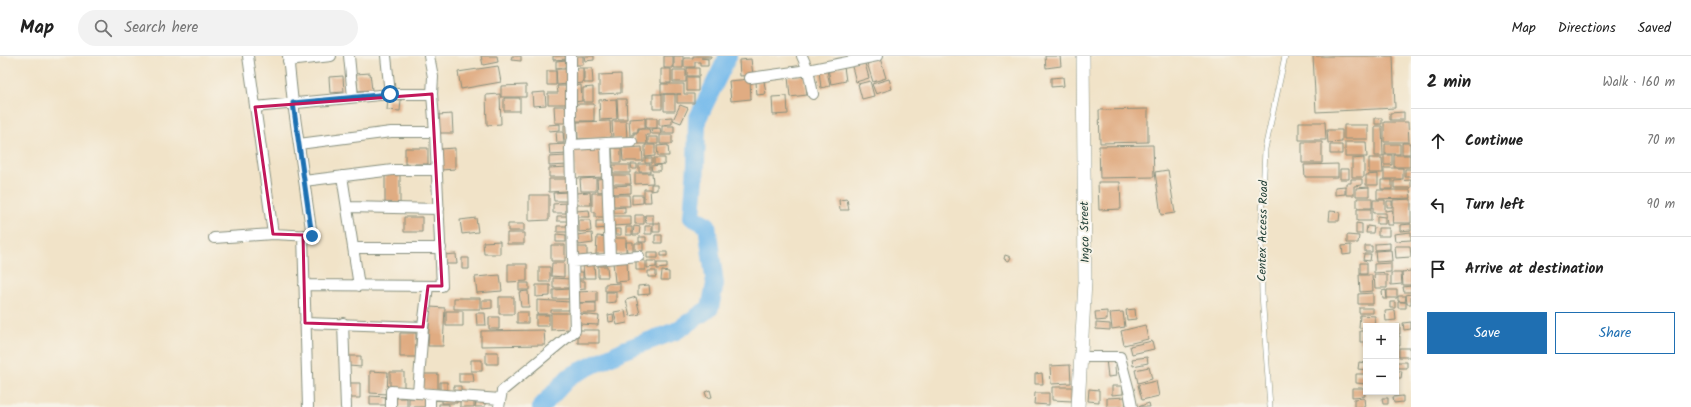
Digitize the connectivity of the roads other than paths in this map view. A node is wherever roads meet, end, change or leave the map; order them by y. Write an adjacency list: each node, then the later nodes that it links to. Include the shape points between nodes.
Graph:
1 (248, 56): 19 (street)
2 (331, 56): 11 (street)
3 (349, 56): 17 (street)
4 (386, 56): 14 (street)
5 (429, 56): 15 (street)
6 (571, 56): 24 (street)
7 (802, 56): 12 (street)
8 (877, 56): 12 (street)
9 (1083, 56): 44 (street, Ingco Street, via 1086,282)
10 (1285, 56): 54 (lane, Centex Access Road, via 1264,149 1262,286)
11 (288, 59): 18 (street)
12 (808, 70): 13 (street); 16 (street)
13 (750, 78)
14 (390, 94): 15 (street); 17 (street)
15 (432, 94): 20 (street)
16 (813, 94)
17 (353, 97): 18 (street)
18 (293, 103): 19 (street); 23 (street)
19 (255, 107): 30 (street)
20 (435, 132): 23 (street, via 391,132); 25 (street)
21 (632, 142): 22 (street)
22 (606, 143): 24 (street); 36 (street)
23 (299, 144): 27 (street)
24 (572, 145): 37 (street, via 570,148)
25 (436, 170): 26 (street, via 393,170); 29 (street)
26 (342, 176): 27 (street); 28 (street)
27 (304, 181): 31 (street, via 312,236)
28 (348, 207): 29 (street); 33 (street)
29 (439, 208): 34 (street)
30 (273, 234): 31 (street); 32 (street)
31 (303, 235): 38 (street)
32 (214, 238)
33 (354, 248): 34 (street); 39 (street)
34 (440, 248): 40 (street, via 442,286)
35 (638, 256): 36 (street)
36 (610, 258): 37 (street)
37 (573, 262): 47 (street, via 575,331 502,391)
38 (304, 285): 39 (street); 41 (street)
39 (359, 286): 40 (street)
40 (428, 286): 43 (street)
41 (306, 323): 42 (street); 48 (street)
42 (343, 323): 43 (street); 49 (street)
43 (423, 327): 45 (street)
44 (1082, 357): 52 (street, Ingco Street); 53 (street, via 1120,357)
45 (418, 393): 46 (street); 50 (street, via 392,391)
46 (430, 394): 47 (street); 51 (street)
47 (500, 403)
48 (308, 407)
49 (346, 407)
50 (391, 407)
51 (430, 407)
52 (1078, 407)
53 (1132, 407)
54 (1270, 407)

